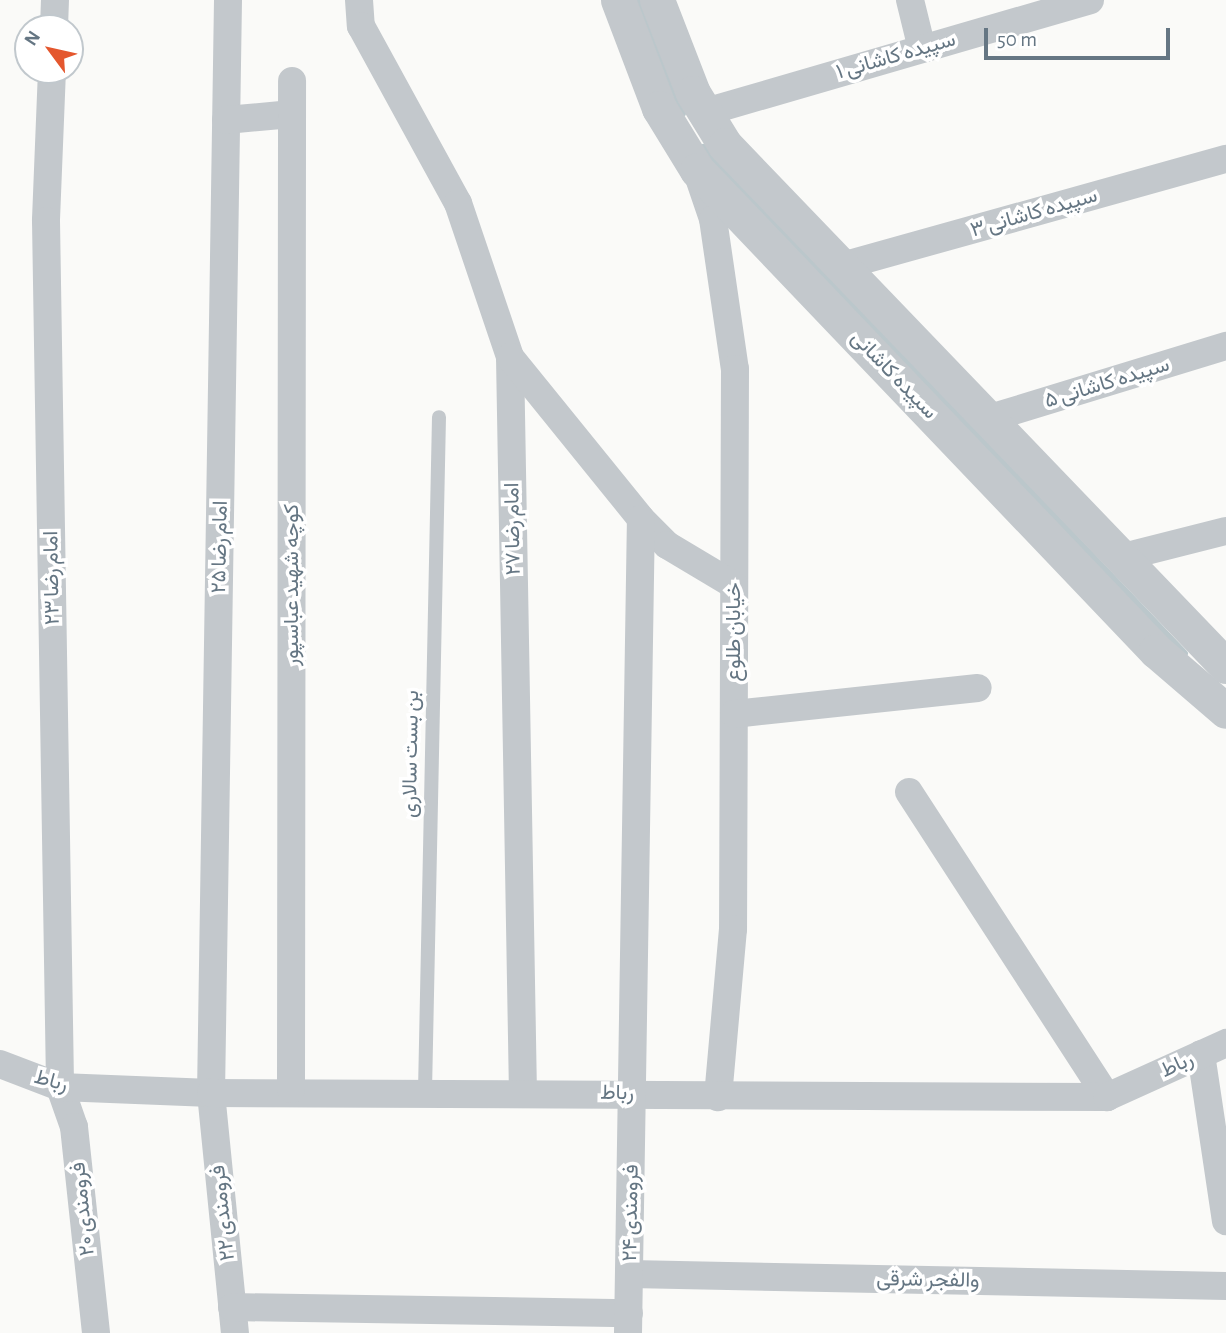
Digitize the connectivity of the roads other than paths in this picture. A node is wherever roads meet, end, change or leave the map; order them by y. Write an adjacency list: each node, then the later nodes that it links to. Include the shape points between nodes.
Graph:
1 (228, 0): 12 (street, امام رضا ۲۵)
2 (359, 0): 17 (street, امام رضا ۲۷, via 360,26 458,203)
3 (618, 0): 14 (street, سپیده کاشانی, via 659,108)
4 (657, 0): 10 (street, سپیده کاشانی)
5 (910, 0): 7 (street)
6 (1090, 0): 7 (street, سپیده کاشانی ۱)
7 (922, 48): 10 (street, سپیده کاشانی ۱)
8 (292, 81): 11 (street, کوچه شهید عباسپور)
9 (51, 84): 31 (street, امام رضا ۲۳, via 46,221)
10 (702, 113): 15 (street, سپیده کاشانی, via 725,145)
11 (292, 114): 12 (street); 32 (street, کوچه شهید عباسپور)
12 (226, 120): 35 (street, امام رضا ۲۵)
13 (1226, 159): 15 (street, سپیده کاشانی ۳)
14 (697, 170): 23 (street, خیابان طلوع, via 713,219 735,369); 26 (street, سپیده کاشانی, via 1156,651)
15 (842, 266): 19 (street, سپیده کاشانی)
16 (1226, 346): 19 (street, سپیده کاشانی ۵)
17 (510, 357): 20 (street); 34 (street, امام رضا ۲۷)
18 (439, 418): 33 (lane, بن بست سالاری)
19 (987, 419): 22 (street, سپیده کاشانی)
20 (641, 519): 23 (street, via 667,545); 36 (street, فرومندی ۲۴)
21 (1226, 531): 22 (street)
22 (1119, 558): 24 (street, سپیده کاشانی)
23 (734, 585): 27 (street, خیابان طلوع)
24 (1226, 666)
25 (978, 688): 27 (street)
26 (1226, 711)
27 (734, 714): 37 (street, خیابان طلوع, via 733,929)
28 (909, 792): 38 (street)
29 (1214, 1048): 38 (street, رباط); 39 (street)
30 (0, 1064): 31 (street, رباط)
31 (60, 1087): 35 (street, رباط); 44 (street, فرومندی ۲۰, via 74,1127)
32 (291, 1089): 33 (street, رباط); 35 (street, رباط)
33 (425, 1091): 34 (street, رباط)
34 (523, 1091): 36 (street, رباط)
35 (211, 1093): 42 (street, فرومندی ۲۲)
36 (634, 1093): 37 (street, رباط); 40 (street, فرومندی ۲۴)
37 (718, 1097): 38 (street, رباط)
38 (1107, 1097)
39 (1226, 1221)
40 (630, 1274): 41 (street, والفجر شرقی); 43 (street, فرومندی ۲۴)
41 (1226, 1286)
42 (234, 1320): 43 (street)
43 (629, 1323)
44 (96, 1333)

